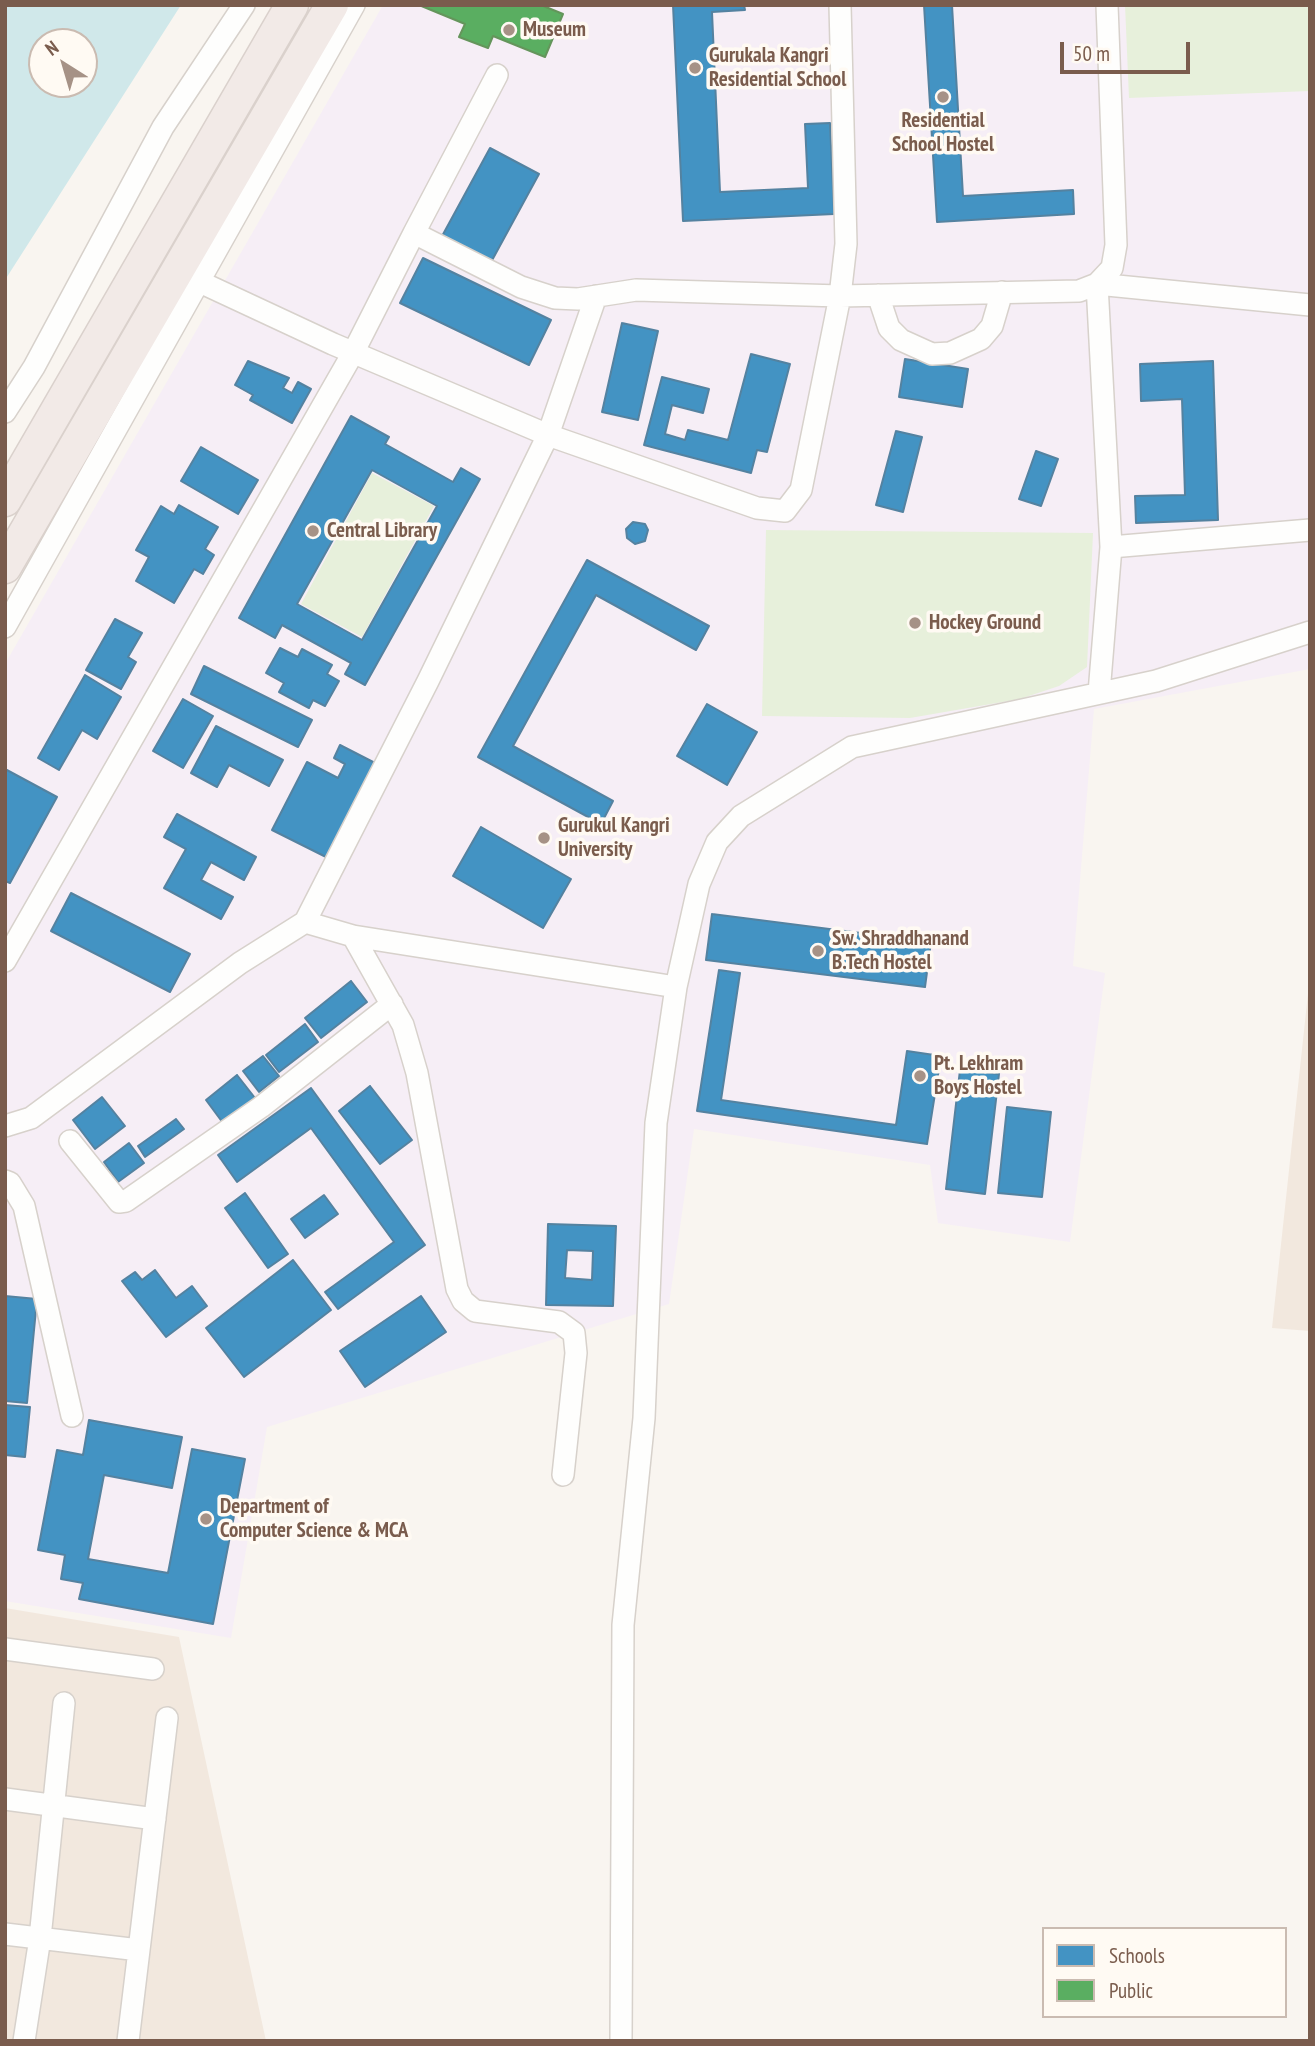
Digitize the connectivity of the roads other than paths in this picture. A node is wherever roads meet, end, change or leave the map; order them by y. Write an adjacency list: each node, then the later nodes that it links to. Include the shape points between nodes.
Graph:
1 (244, 5): 17 (street, via 163,127 34,367)
2 (292, 5): 19 (highway)
3 (332, 5): 22 (highway)
4 (354, 5): 9 (street)
5 (840, 5): 14 (street, via 846,244)
6 (1107, 5): 10 (street, via 1116,245 1112,268)
7 (497, 75): 8 (street)
8 (414, 233): 13 (street, via 521,287 555,298); 16 (street)
9 (200, 282): 16 (street); 23 (street)
10 (1097, 285): 11 (street, via 1079,291); 15 (street); 21 (street)
11 (1002, 292): 12 (street); 12 (street, via 992,326 981,339 958,351 932,354 901,340 889,328)
12 (878, 295): 14 (street)
13 (596, 296): 14 (street, via 651,290); 18 (street)
14 (840, 296): 18 (street, via 801,490 785,510 757,508)
15 (1310, 305)
16 (353, 353): 18 (street); 28 (street)
17 (5, 412)
18 (548, 435): 26 (street)
19 (5, 500)
20 (1310, 530): 21 (street)
21 (1111, 547): 25 (street)
22 (5, 567)
23 (5, 626)
24 (1310, 632): 25 (street, via 1156,681)
25 (1100, 693): 29 (street, via 852,747 741,816 717,842 699,884)
26 (305, 922): 27 (street); 31 (street, via 240,963 31,1118)
27 (354, 936): 29 (street); 30 (street)
28 (5, 961)
29 (676, 987): 48 (street, via 656,1123 645,1418 623,1625)
30 (392, 1004): 32 (street, via 261,1107 126,1201 119,1202); 35 (street, via 417,1073 457,1289 463,1301 475,1311 559,1322 574,1333 576,1353)
31 (5, 1126)
32 (70, 1141)
33 (5, 1181): 34 (street, via 17,1193 26,1215)
34 (72, 1416)
35 (563, 1475)
36 (5, 1649): 37 (street)
37 (153, 1670)
38 (64, 1703): 41 (street)
39 (167, 1718): 42 (street)
40 (5, 1799): 41 (street)
41 (54, 1807): 42 (street); 44 (street)
42 (155, 1819): 45 (street)
43 (5, 1934): 44 (street)
44 (40, 1938): 45 (street); 46 (street)
45 (139, 1950): 47 (street)
46 (23, 2041)
47 (128, 2041)
48 (621, 2041)

